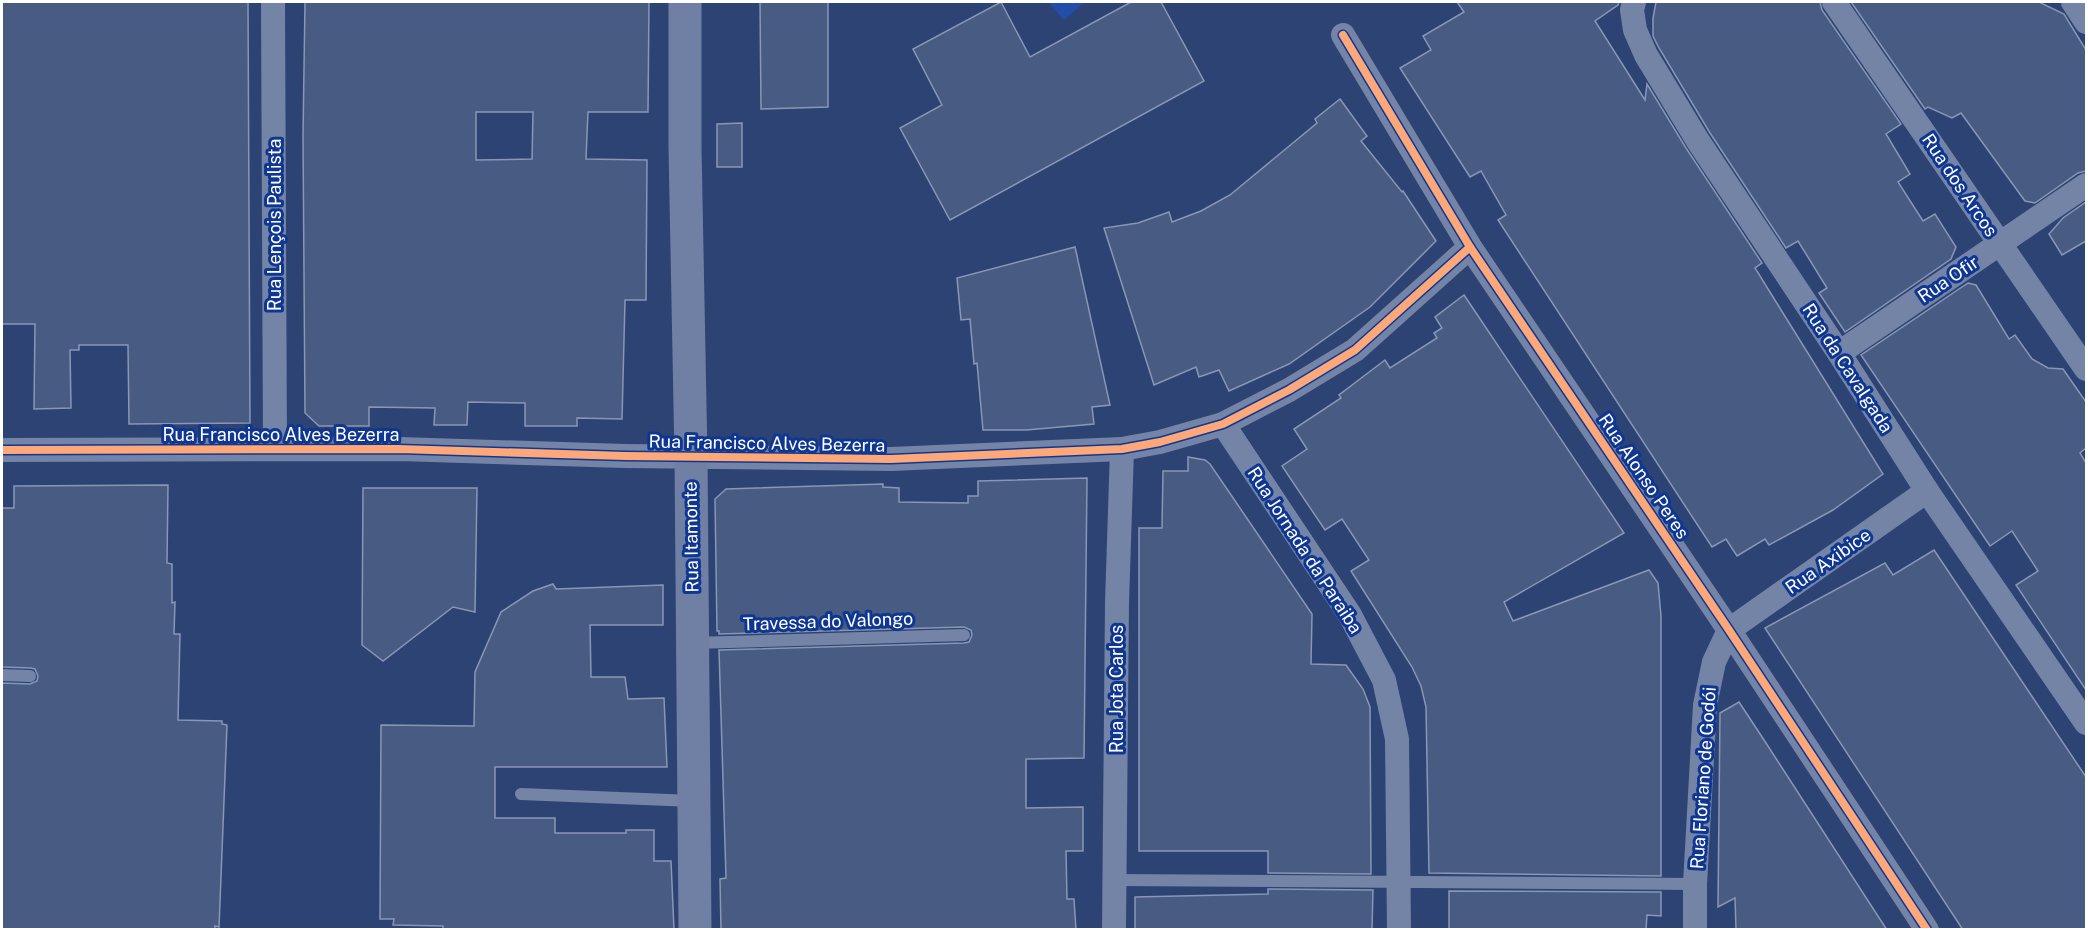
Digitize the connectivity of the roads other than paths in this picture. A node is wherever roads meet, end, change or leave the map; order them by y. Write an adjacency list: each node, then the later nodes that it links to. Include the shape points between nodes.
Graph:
1 (273, 2): 14 (street, Rua Lençois Paulista)
2 (685, 2): 17 (street, Rua Itamonte)
3 (1634, 2): 11 (street, Rua da Cavalgada, via 1635,30 1646,55 1698,141)
4 (1834, 2): 9 (street, Rua dos Arcos)
5 (2073, 2): 6 (street)
6 (2086, 22)
7 (1343, 35): 10 (street, Rua Alonso Peres)
8 (2086, 185): 9 (street, Rua Ofir)
9 (2000, 244): 11 (street, Rua Ofir); 12 (street, Rua dos Arcos)
10 (1470, 247): 13 (street, Rua Francisco Alves Bezerra, via 1355,350); 19 (street, Rua Alonso Peres)
11 (1839, 353): 18 (street, Rua da Cavalgada)
12 (2086, 369)
13 (1223, 424): 15 (street, Rua Francisco Alves Bezerra); 28 (street, Rua Jornada da Paraiba, via 1350,615 1384,680 1397,739)
14 (275, 449): 16 (street, Rua Francisco Alves Bezerra); 17 (street, Rua Francisco Alves Bezerra)
15 (1122, 449): 17 (street, Rua Francisco Alves Bezerra, via 891,459); 27 (street, Rua Jota Carlos)
16 (2, 450)
17 (690, 457): 21 (street, Rua Itamonte)
18 (1927, 492): 19 (street, Rua Axibice); 24 (street, Rua da Cavalgada)
19 (1729, 630): 29 (street, Rua Floriano de Godói, via 1714,662 1705,705); 34 (street, Rua Alonso Peres)
20 (964, 635): 21 (lane, Travessa do Valongo)
21 (692, 643): 26 (street, Rua Itamonte)
22 (2, 675): 23 (lane)
23 (30, 676)
24 (2086, 723)
25 (520, 794): 26 (lane)
26 (694, 801): 30 (street, Rua Itamonte)
27 (1115, 880): 28 (lane); 31 (street, Rua Jota Carlos)
28 (1399, 881): 29 (lane); 32 (street, Rua Jornada da Paraiba)
29 (1695, 884): 33 (street, Rua Floriano de Godói)
30 (695, 930)
31 (1114, 930)
32 (1399, 930)
33 (1695, 930)
34 (1927, 930)

